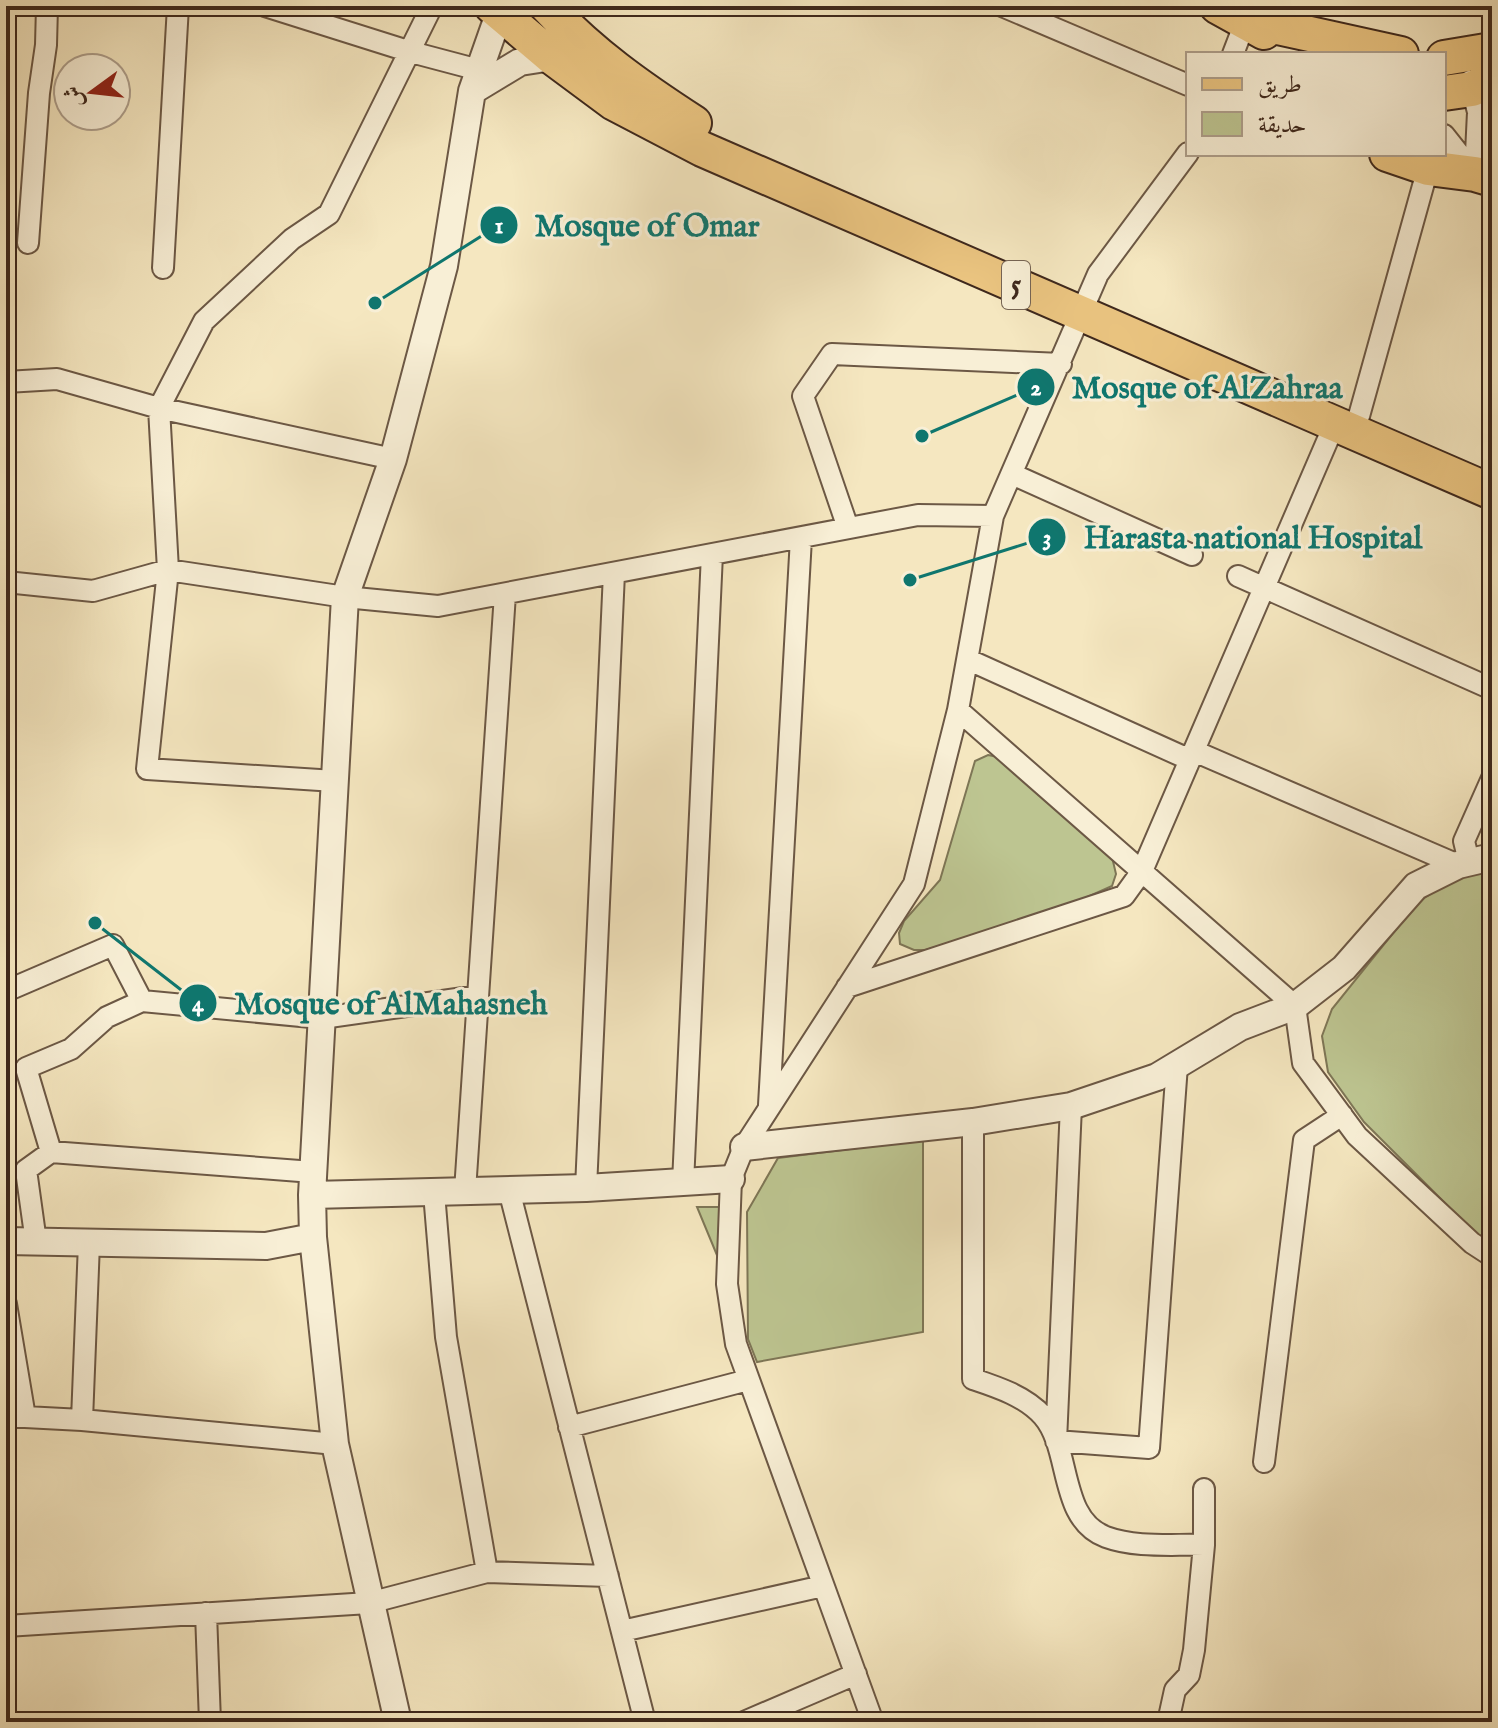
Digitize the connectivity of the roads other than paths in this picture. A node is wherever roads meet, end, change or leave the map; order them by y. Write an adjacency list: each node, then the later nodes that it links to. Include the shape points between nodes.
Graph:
1 (47, 6): 23 (street)
2 (178, 6): 24 (street)
3 (265, 6): 10 (street)
4 (432, 6): 10 (street)
5 (547, 6): 9 (main road, 5)
6 (1002, 6): 16 (street)
7 (496, 10): 9 (main road, 5); 15 (street)
8 (1232, 13): 11 (street); 12 (main road); 13 (main road)
9 (564, 47): 15 (street); 25 (main road, 5, via 630,81 711,134)
10 (411, 52): 15 (street); 28 (street, via 329,214 292,239 204,321)
11 (1233, 52)
12 (1302, 52)
13 (1393, 52)
14 (1466, 55): 17 (street)
15 (475, 80): 30 (street, via 444,266)
16 (1186, 84)
17 (1469, 88): 22 (street, via 1478,112)
18 (1446, 137): 22 (street)
19 (1186, 156): 25 (street, via 1098,274)
20 (1393, 156): 21 (main road)
21 (1428, 168): 22 (main road); 29 (street)
22 (1483, 177)
23 (28, 243)
24 (163, 268)
25 (1085, 306): 26 (street); 29 (main road, 5)
26 (1061, 364): 31 (street); 35 (street, via 832,354 803,396)
27 (6, 382): 28 (street, via 57,379)
28 (159, 408): 30 (street); 39 (street)
29 (1347, 420): 32 (main road, 5); 33 (main road, 5); 43 (street)
30 (393, 459): 45 (street)
31 (1012, 474): 34 (street); 38 (street)
32 (1492, 474)
33 (1492, 492)
34 (993, 516): 35 (street, via 918,515); 46 (street)
35 (848, 528): 36 (street)
36 (801, 538): 37 (street); 62 (street)
37 (712, 554): 40 (street); 68 (street)
38 (1192, 555)
39 (168, 570): 42 (street, via 93,591); 45 (street); 51 (street, via 147,769)
40 (614, 573): 44 (street); 70 (street)
41 (1238, 576): 43 (street)
42 (6, 582)
43 (1264, 587): 47 (street); 49 (street)
44 (505, 594): 45 (street, via 438,606); 56 (street)
45 (345, 597): 51 (street)
46 (969, 660): 48 (street); 49 (street, via 1186,758)
47 (1492, 689)
48 (958, 710): 53 (street); 54 (street, via 914,884)
49 (1194, 751): 52 (street); 53 (street)
50 (1492, 778): 52 (street, via 1464,841)
51 (335, 781): 59 (street)
52 (1473, 862): 58 (street, via 1416,886 1344,968)
53 (1142, 871): 54 (street, via 1124,896); 58 (street)
54 (847, 987): 62 (street)
55 (6, 991): 57 (street, via 113,945)
56 (478, 996): 59 (street); 72 (street)
57 (142, 1001): 59 (street); 66 (street, via 107,1017 71,1049 26,1068)
58 (1295, 1006): 60 (street, via 1240,1027); 63 (street, via 1303,1063)
59 (322, 1018): 69 (street)
60 (1177, 1065): 61 (street); 84 (street, via 1149,1448)
61 (1071, 1106): 64 (street); 84 (street)
62 (769, 1108): 65 (street)
63 (1342, 1115): 78 (street, via 1357,1136); 86 (street, via 1304,1140)
64 (973, 1122): 65 (street); 84 (street, via 973,1379 1011,1392 1043,1416)
65 (744, 1147): 67 (street)
66 (51, 1152): 69 (street); 76 (street, via 26,1170)
67 (731, 1179): 68 (street); 80 (street, via 727,1284 736,1344)
68 (683, 1183): 70 (street)
69 (313, 1184): 73 (street); 74 (street)
70 (586, 1188): 71 (street)
71 (509, 1190): 72 (street); 83 (street)
72 (465, 1191): 73 (street)
73 (434, 1193): 89 (street, via 446,1337)
74 (313, 1237): 77 (street, via 266,1246); 85 (street)
75 (6, 1241): 76 (street)
76 (36, 1242): 77 (street)
77 (89, 1243): 82 (street)
78 (1492, 1256)
79 (6, 1304): 81 (street)
80 (748, 1380): 83 (street); 91 (street)
81 (16, 1417): 82 (street)
82 (82, 1420): 85 (street)
83 (569, 1427): 90 (street)
84 (1056, 1441): 88 (street, via 1084,1521 1103,1536 1130,1543)
85 (335, 1444): 92 (street)
86 (1264, 1462)
87 (1204, 1489): 88 (street)
88 (1204, 1545): 102 (street, via 1189,1675 1175,1690)
89 (487, 1572): 90 (street); 92 (street)
90 (608, 1576): 95 (street)
91 (823, 1586): 95 (street); 96 (street)
92 (369, 1603): 93 (street); 98 (street)
93 (206, 1613): 94 (street); 97 (street)
94 (6, 1626)
95 (622, 1631): 99 (street)
96 (856, 1674): 100 (street); 101 (street)
97 (210, 1722)
98 (398, 1722)
99 (645, 1722)
100 (744, 1722)
101 (873, 1722)
102 (1168, 1722)

